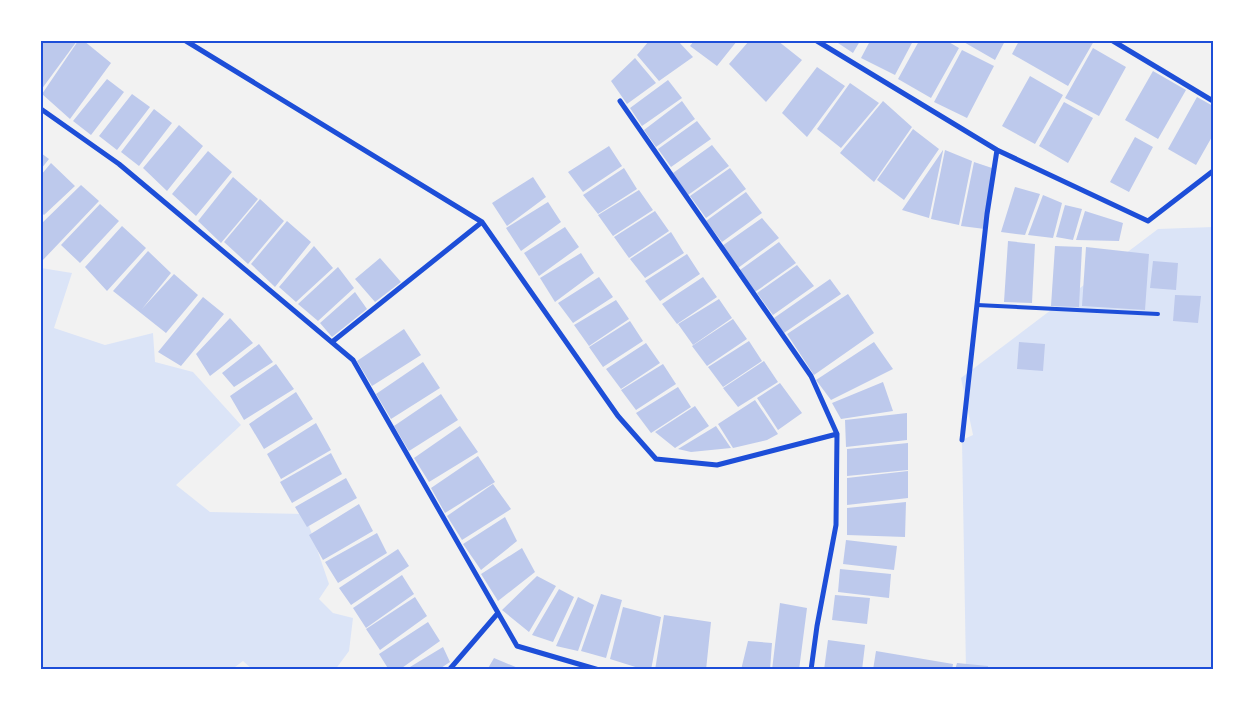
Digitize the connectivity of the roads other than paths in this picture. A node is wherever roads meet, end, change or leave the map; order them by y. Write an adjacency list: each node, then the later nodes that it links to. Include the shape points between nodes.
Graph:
1 (186, 41): 9 (street)
2 (816, 41): 7 (street)
3 (1113, 41): 5 (street)
4 (620, 101): 13 (street, via 810,376)
5 (1213, 101)
6 (41, 109): 12 (street, via 119,164)
7 (997, 150): 8 (street, via 1148,220); 10 (street)
8 (1213, 171)
9 (482, 222): 12 (street); 13 (street, via 618,416 656,459 717,465)
10 (977, 305): 11 (lane); 14 (street)
11 (1158, 314)
12 (332, 342): 15 (street, via 353,360)
13 (837, 434): 18 (street, via 836,525)
14 (962, 440)
15 (498, 613): 16 (street); 17 (street, via 517,646)
16 (449, 670)
17 (599, 670)
18 (811, 670)

